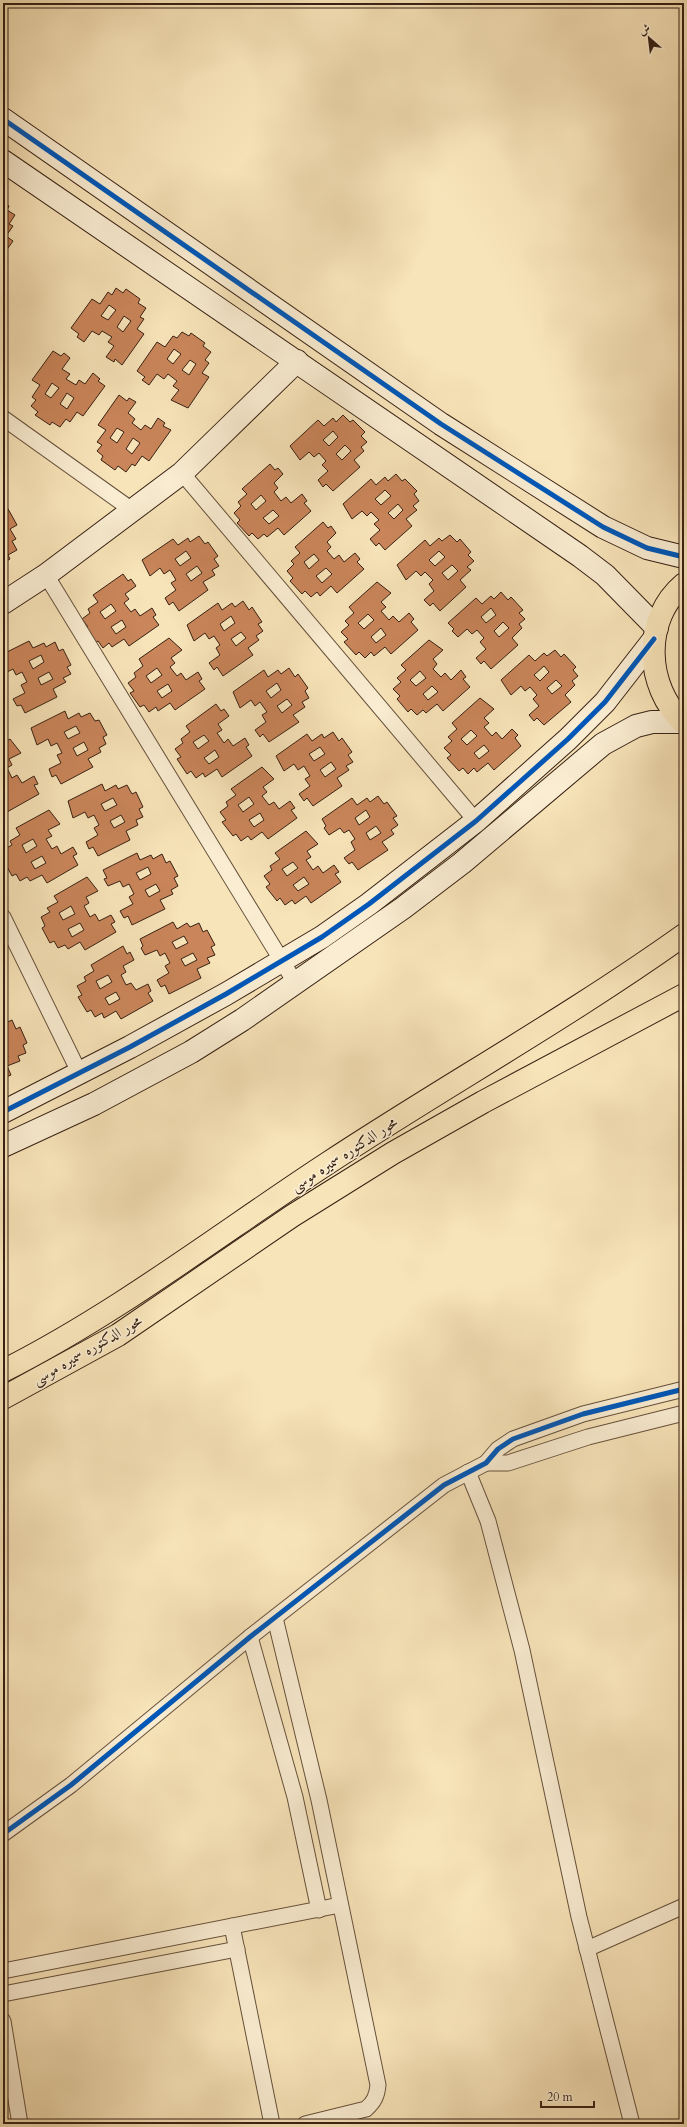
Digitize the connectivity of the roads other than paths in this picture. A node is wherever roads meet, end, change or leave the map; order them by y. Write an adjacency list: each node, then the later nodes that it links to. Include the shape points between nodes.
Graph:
1 (3, 119): 5 (street)
2 (3, 161): 3 (street)
3 (297, 361): 6 (street); 7 (street)
4 (3, 418): 8 (street)
5 (441, 424): 6 (street); 9 (street, via 603,527 647,548)
6 (424, 449): 13 (street, via 605,575)
7 (182, 473): 8 (street); 15 (street)
8 (132, 510): 10 (street)
9 (684, 557)
10 (46, 575): 12 (street); 18 (street)
11 (684, 584): 13 (main road, via 666,606)
12 (3, 603)
13 (656, 633): 14 (main road, via 654,669 658,684 668,704); 15 (street, via 591,717)
14 (683, 722): 19 (street, via 652,722 636,726 603,744 462,863)
15 (476, 822): 18 (street, via 369,904 322,937)
16 (3, 917): 21 (street)
17 (684, 936): 24 (main road, محور الدكتوره سميره موسى, via 606,988 327,1163 107,1312)
18 (282, 960): 19 (street); 21 (street, via 175,1023)
19 (296, 984): 23 (street, via 191,1052 94,1104)
20 (684, 995): 26 (main road, محور الدكتوره سميره موسى, via 393,1153 275,1227 118,1335)
21 (80, 1074): 22 (street)
22 (3, 1112)
23 (3, 1146)
24 (3, 1371)
25 (684, 1389): 27 (street)
26 (3, 1398)
27 (611, 1406): 29 (street); 30 (street, via 554,1423 513,1439 498,1449)
28 (684, 1413): 29 (street)
29 (617, 1429): 30 (street, via 508,1463)
30 (486, 1463): 31 (street)
31 (468, 1472): 32 (street, via 444,1485); 42 (street, via 488,1521 520,1643)
32 (275, 1618): 33 (street); 34 (street)
33 (250, 1637): 35 (street); 36 (street, via 71,1785)
34 (318, 1793): 35 (street); 37 (street)
35 (295, 1797): 39 (street)
36 (3, 1834)
37 (340, 1905): 39 (street); 50 (street, via 378,2094 366,2109)
38 (684, 1906): 42 (street)
39 (318, 1910): 40 (street)
40 (232, 1926): 41 (street); 43 (street)
41 (237, 1949): 45 (street); 49 (street)
42 (587, 1949): 51 (street)
43 (104, 1951): 44 (street); 45 (street)
44 (3, 1971)
45 (109, 1973): 46 (street)
46 (3, 1994)
47 (3, 2022): 48 (street)
48 (20, 2124)
49 (272, 2124)
50 (306, 2124)
51 (632, 2124)

